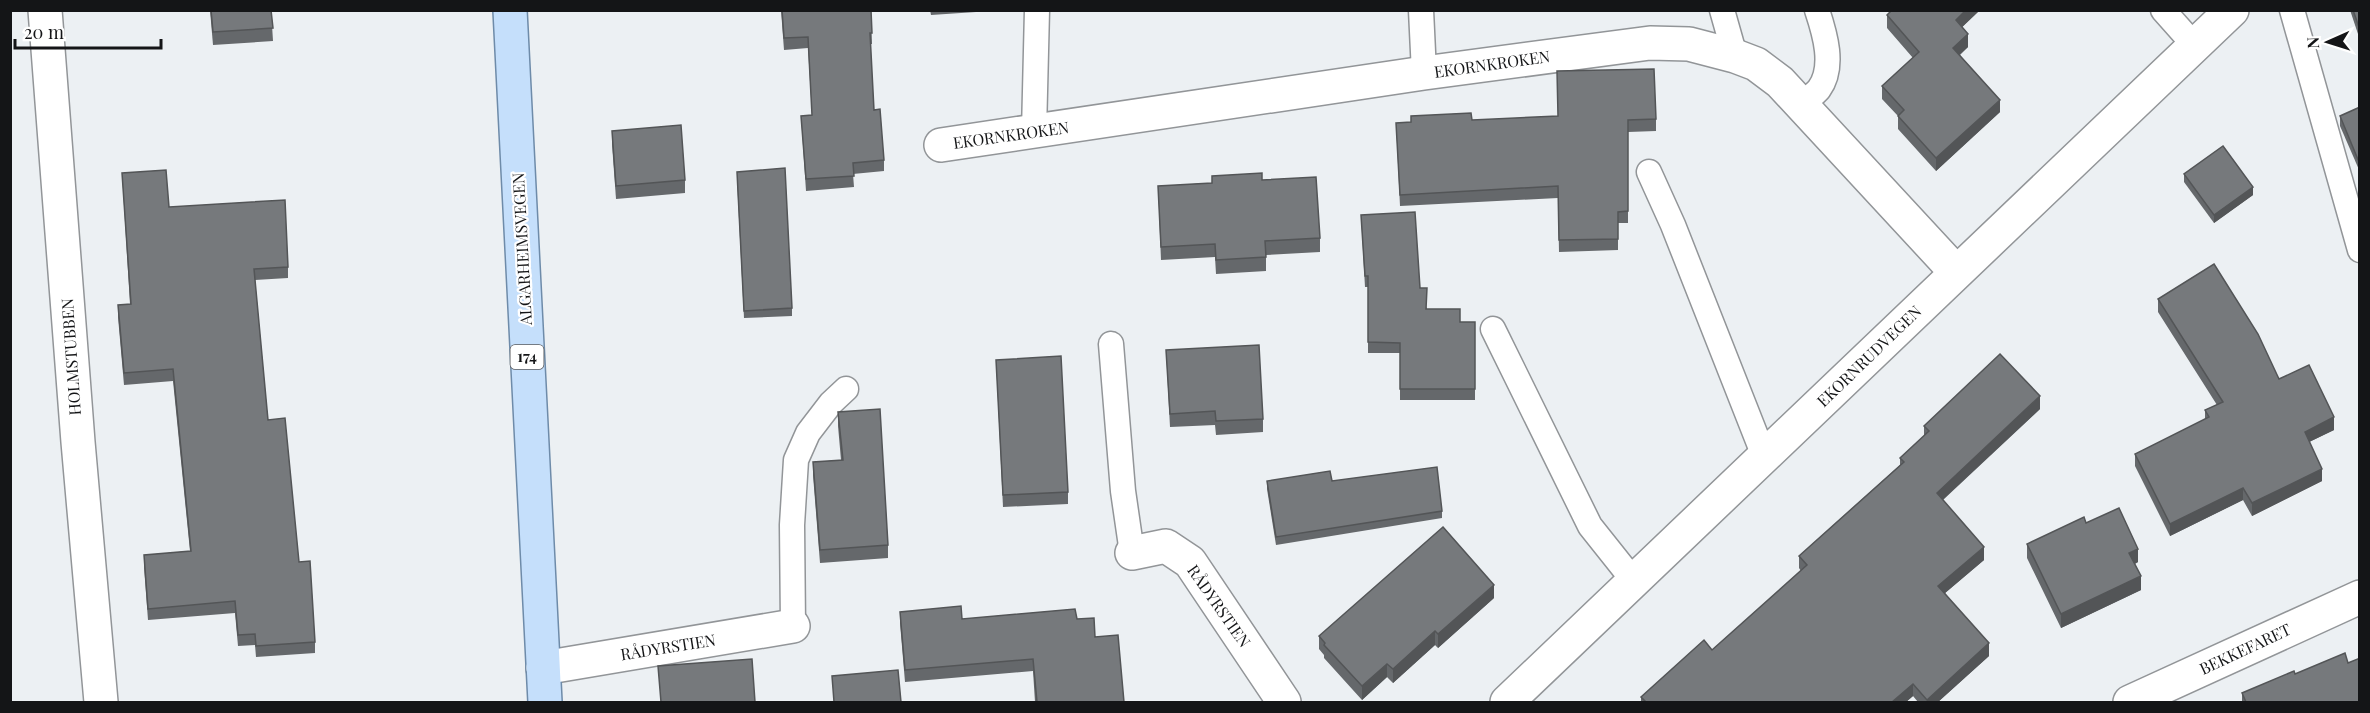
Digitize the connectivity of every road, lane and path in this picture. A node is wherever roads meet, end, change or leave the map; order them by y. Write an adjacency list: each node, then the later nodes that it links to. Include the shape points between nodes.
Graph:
1 (45, 10): 28 (street, HOLMSTUBBEN)
2 (510, 10): 27 (main road, ALGARHEIMSVEGEN / 174)
3 (1037, 10): 14 (lane)
4 (1421, 10): 12 (lane)
5 (1722, 10): 11 (lane)
6 (1817, 10): 13 (lane, via 1827,51 1827,72 1819,89)
7 (2163, 10): 10 (lane)
8 (2232, 10): 10 (street, EKORNRUDVEGEN)
9 (2292, 10): 17 (lane)
10 (2195, 46): 18 (street, EKORNRUDVEGEN)
11 (1735, 56): 12 (street, EKORNKROKEN, via 1689,44 1650,43); 13 (street, EKORNKROKEN, via 1756,64)
12 (1424, 73): 14 (street, EKORNKROKEN)
13 (1801, 105): 18 (street, EKORNKROKEN)
14 (1034, 132): 15 (street, EKORNKROKEN)
15 (941, 145)
16 (1649, 172): 22 (lane)
17 (2360, 250)
18 (1956, 272): 22 (street, EKORNRUDVEGEN)
19 (1493, 330): 24 (lane, via 1590,526)
20 (1111, 344): 23 (lane)
21 (846, 389): 26 (lane, via 808,433 796,460)
22 (1764, 456): 24 (street, EKORNRUDVEGEN)
23 (1132, 553): 30 (street, RÅDYRSTIEN, via 1166,546 1190,562)
24 (1633, 580): 31 (street, EKORNRUDVEGEN)
25 (2360, 597): 32 (street, BEKKEFARET)
26 (793, 626): 27 (street, RÅDYRSTIEN)
27 (543, 668): 29 (main road, ALGARHEIMSVEGEN / 174)
28 (101, 702)
29 (545, 702)
30 (1284, 702)
31 (1507, 702)
32 (2130, 702)

